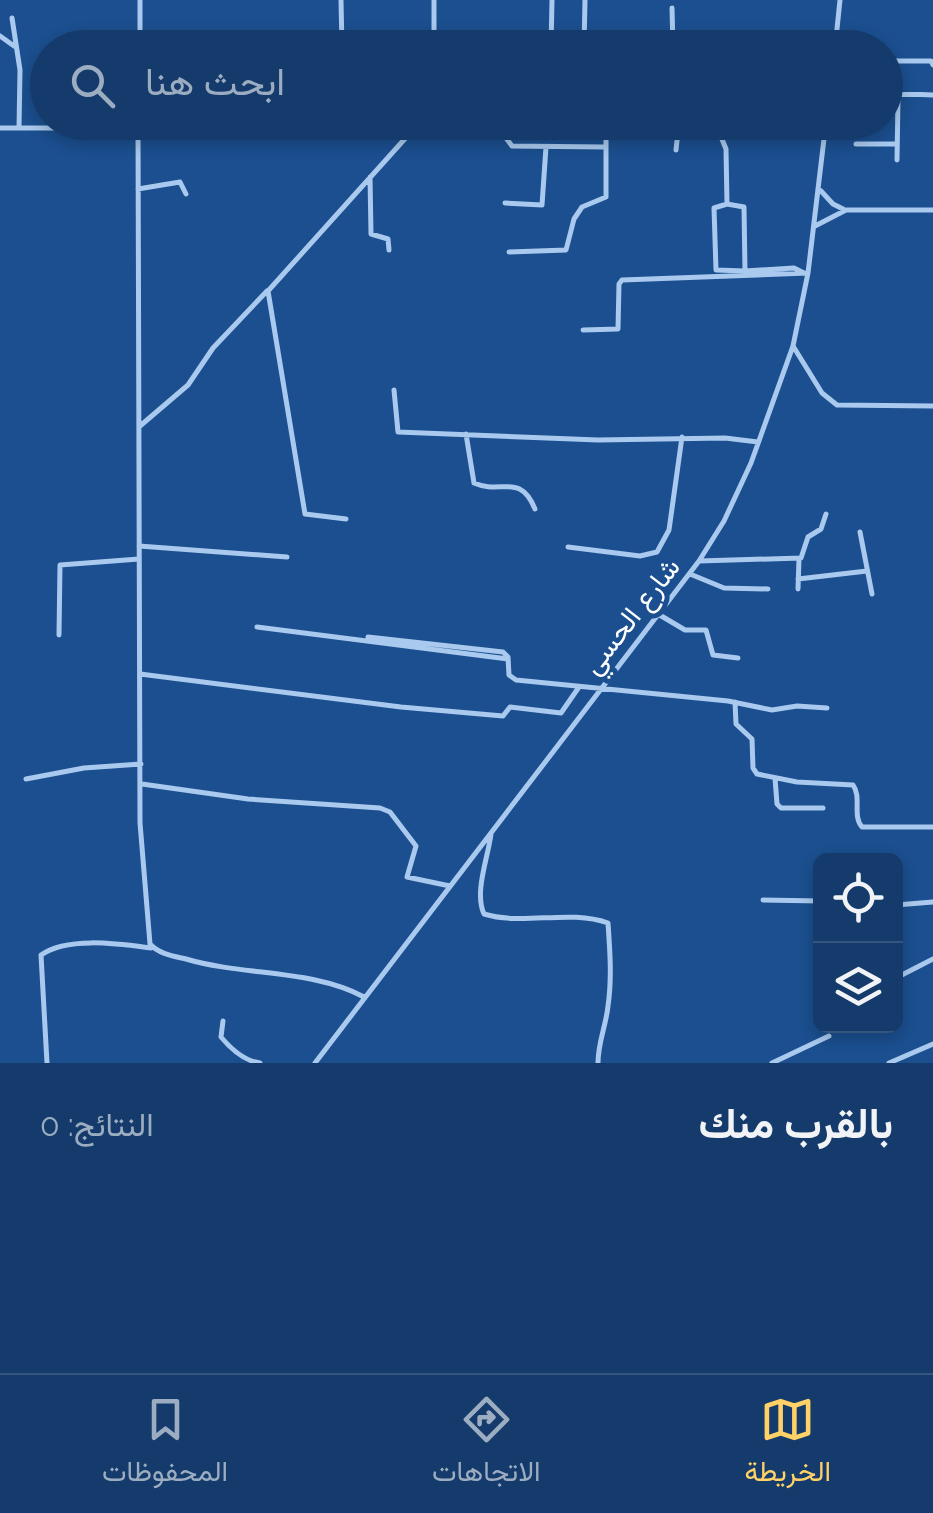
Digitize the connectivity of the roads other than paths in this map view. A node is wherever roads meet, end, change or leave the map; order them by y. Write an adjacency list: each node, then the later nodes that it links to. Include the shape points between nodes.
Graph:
1 (140, 0): 9 (street)
2 (341, 0): 10 (street)
3 (434, 0): 11 (street)
4 (552, 0): 12 (street)
5 (585, 0): 13 (street)
6 (840, 0): 15 (street)
7 (672, 8): 14 (street)
8 (12, 18): 17 (street)
9 (140, 30)
10 (342, 30)
11 (434, 30)
12 (552, 30)
13 (584, 30)
14 (673, 30)
15 (837, 30)
16 (0, 36): 17 (street)
17 (14, 47): 23 (street)
18 (903, 61): 19 (street)
19 (933, 65)
20 (903, 94): 21 (street)
21 (933, 94)
22 (0, 128): 23 (street)
23 (20, 128): 24 (street)
24 (30, 128)
25 (138, 140): 40 (street)
26 (404, 140): 39 (street)
27 (508, 140): 35 (street, via 512,146)
28 (605, 140): 36 (street)
29 (677, 140): 37 (street)
30 (722, 140): 44 (street)
31 (824, 140): 41 (street, شارع الحسي)
32 (898, 140): 34 (street)
33 (856, 144): 34 (street)
34 (898, 144): 38 (street)
35 (546, 147): 36 (street); 43 (street, via 542,206)
36 (604, 148): 49 (street, via 606,197 574,218 566,250)
37 (676, 150)
38 (897, 160)
39 (370, 177): 48 (street, via 371,234 388,239); 53 (street)
40 (138, 188): 42 (street, via 180,182); 58 (street)
41 (819, 188): 45 (street); 47 (street, شارع الحسي)
42 (186, 194)
43 (505, 203)
44 (727, 204): 50 (street, via 744,207); 51 (street, via 716,206 714,214 716,270)
45 (846, 210): 46 (street); 47 (street)
46 (933, 210)
47 (815, 226): 52 (street, شارع الحسي)
48 (389, 250)
49 (509, 252)
50 (745, 271): 51 (street); 52 (street)
51 (729, 273): 52 (street); 54 (street, via 622,280 618,329)
52 (806, 273): 55 (street, شارع الحسي)
53 (268, 291): 58 (street, via 188,385); 64 (street, via 305,514)
54 (583, 330)
55 (792, 346): 57 (street, via 838,406); 61 (street, شارع الحسي)
56 (394, 390): 59 (street, via 396,431)
57 (933, 406)
58 (140, 426): 66 (street)
59 (466, 434): 60 (street); 62 (street, via 474,483 516,487 530,496)
60 (682, 437): 61 (street); 67 (street, via 673,510 657,552)
61 (758, 442): 71 (street, شارع الحسي)
62 (535, 510)
63 (826, 514): 70 (street)
64 (346, 519)
65 (860, 532): 72 (street)
66 (139, 546): 68 (street); 69 (street)
67 (568, 547)
68 (287, 558)
69 (140, 559): 80 (street, via 60,565); 84 (street)
70 (799, 559): 71 (street); 74 (street)
71 (699, 561): 73 (street, شارع الحسي)
72 (866, 570): 74 (street); 77 (street)
73 (690, 574): 75 (street, via 724,588); 78 (street, شارع الحسي)
74 (798, 579): 76 (street)
75 (768, 589)
76 (798, 589)
77 (872, 594)
78 (658, 614): 82 (street, via 686,630 706,630 712,655); 86 (street, شارع الحسي)
79 (256, 627): 83 (street)
80 (59, 635)
81 (368, 637): 83 (street, via 503,652)
82 (738, 658)
83 (508, 659): 85 (street, via 516,680)
84 (140, 674): 85 (street, via 503,716 510,707 560,714); 89 (street)
85 (579, 687): 86 (street)
86 (601, 688): 87 (street); 95 (street, شارع الحسي)
87 (735, 702): 88 (street, via 772,710); 90 (street, via 737,726 752,739 754,772)
88 (828, 708)
89 (141, 764): 91 (street); 92 (street)
90 (776, 778): 93 (street, via 779,806); 94 (street, via 853,786 862,827)
91 (26, 779)
92 (141, 784): 96 (street, via 248,800 380,808 416,846 406,877); 101 (street)
93 (823, 808)
94 (933, 827)
95 (491, 831): 96 (street, شارع الحسي); 111 (street, via 484,914 608,923 610,995)
96 (450, 886): 104 (street, شارع الحسي)
97 (764, 900): 98 (street)
98 (813, 900)
99 (933, 902): 100 (street)
100 (903, 904)
101 (152, 948): 104 (street, via 214,968 300,977); 108 (street, via 88,943 40,955)
102 (933, 959): 103 (street)
103 (903, 974)
104 (364, 997): 110 (street, شارع الحسي)
105 (223, 1022): 109 (street, via 221,1038 246,1060)
106 (829, 1036): 112 (street)
107 (933, 1044): 113 (street)
108 (46, 1063)
109 (260, 1063)
110 (315, 1063)
111 (598, 1063)
112 (772, 1063)
113 (890, 1063)

